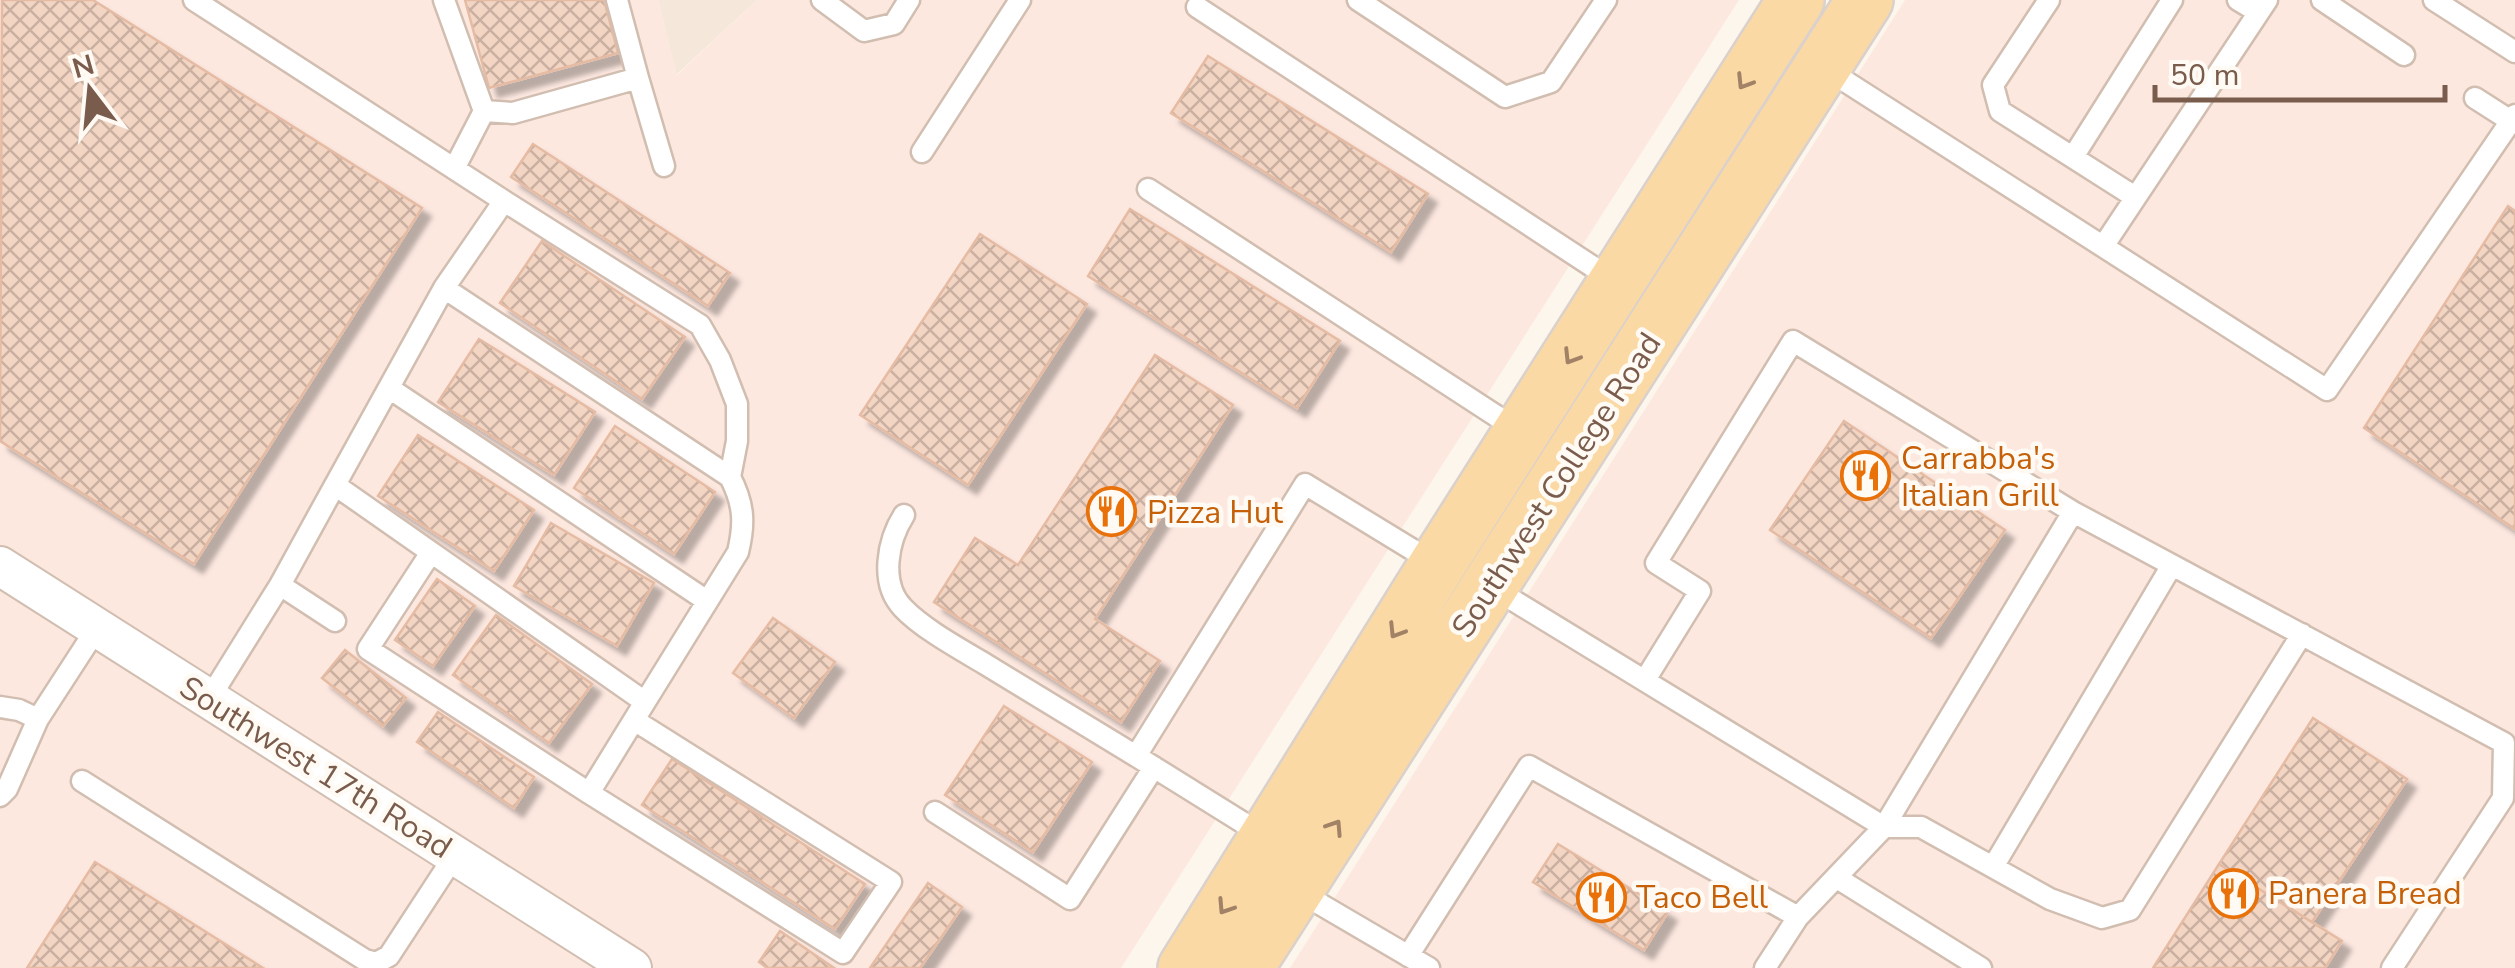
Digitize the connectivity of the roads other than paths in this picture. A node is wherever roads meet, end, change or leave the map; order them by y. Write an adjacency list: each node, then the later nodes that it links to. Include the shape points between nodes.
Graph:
1 (194, 0): 28 (lane)
2 (444, 0): 23 (lane)
3 (617, 0): 21 (lane)
4 (822, 0): 5 (lane, via 864,31 894,24)
5 (909, 0)
6 (1020, 0): 25 (lane)
7 (1358, 0): 8 (lane, via 1505,97 1551,82)
8 (1606, 0)
9 (1796, 0): 33 (main road, Southwest College Road, one-way to 33)
10 (1864, 0): 20 (main road, Southwest College Road)
11 (2049, 0): 26 (lane, via 1993,85 2000,111)
12 (2172, 0): 26 (lane)
13 (2238, 0): 16 (lane)
14 (2322, 0): 19 (lane)
15 (2434, 0): 18 (lane)
16 (2262, 6): 30 (lane)
17 (1197, 8): 33 (lane)
18 (2515, 52)
19 (2404, 56)
20 (1821, 66): 32 (lane); 46 (main road, Southwest College Road)
21 (638, 78): 23 (lane, via 513,113); 27 (lane)
22 (2475, 98): 24 (lane)
23 (484, 111): 28 (lane)
24 (2513, 118): 32 (lane, via 2327,390)
25 (922, 152)
26 (2072, 157): 30 (lane)
27 (664, 166)
28 (455, 167): 31 (lane)
29 (1148, 190): 36 (lane)
30 (2136, 197): 32 (lane)
31 (504, 201): 34 (lane); 37 (lane, via 700,325 737,404)
32 (2104, 245)
33 (1618, 283): 36 (main road, Southwest College Road, one-way to 36)
34 (444, 288): 35 (lane); 37 (lane)
35 (388, 388): 38 (lane); 47 (lane)
36 (1522, 434): 42 (main road, Southwest College Road)
37 (730, 477): 47 (lane, via 745,524 738,552)
38 (335, 484): 41 (lane); 45 (lane)
39 (2073, 512): 44 (lane); 51 (lane, via 1794,341 1656,563 1700,590); 60 (lane)
40 (904, 515): 55 (lane, via 888,566 902,607)
41 (430, 554): 53 (lane); 57 (lane, via 368,648)
42 (1437, 565): 55 (lane, via 1305,484); 61 (main road, Southwest College Road, one-way to 61)
43 (0, 566): 49 (street, Southwest 17th Road)
44 (2172, 566): 50 (lane); 63 (lane)
45 (280, 585): 48 (lane); 52 (lane)
46 (1491, 586): 51 (lane); 65 (main road, Southwest College Road, one-way to 46)
47 (707, 601): 53 (lane)
48 (335, 621)
49 (98, 628): 52 (street, Southwest 17th Road); 54 (lane)
50 (2302, 634): 63 (lane, via 2130,910 2102,918); 75 (lane, via 2504,743 2504,798)
51 (1645, 680): 60 (lane)
52 (209, 700): 62 (street, Southwest 17th Road)
53 (640, 711): 57 (lane); 57 (lane, via 892,882 843,953)
54 (19, 712): 58 (lane, via 7,789)
55 (1145, 762): 59 (lane, via 1070,900); 61 (lane)
56 (82, 781): 69 (lane)
57 (589, 792)
58 (0, 796)
59 (934, 812)
60 (1884, 827): 63 (lane, via 1921,827); 64 (lane)
61 (1268, 839): 70 (main road, Southwest College Road, one-way to 70)
62 (455, 855): 68 (street, Southwest 17th Road); 69 (lane, via 389,956)
63 (1994, 867)
64 (1837, 878): 66 (lane); 74 (lane)
65 (1294, 889): 67 (lane); 71 (main road, Southwest College Road)
66 (1798, 917): 67 (lane, via 1529,766); 73 (lane)
67 (1408, 956): 72 (lane)
68 (617, 964)
69 (374, 966)
70 (1186, 968)
71 (1245, 968)
72 (1429, 968)
73 (1764, 968)
74 (1981, 968)
75 (2392, 968)

